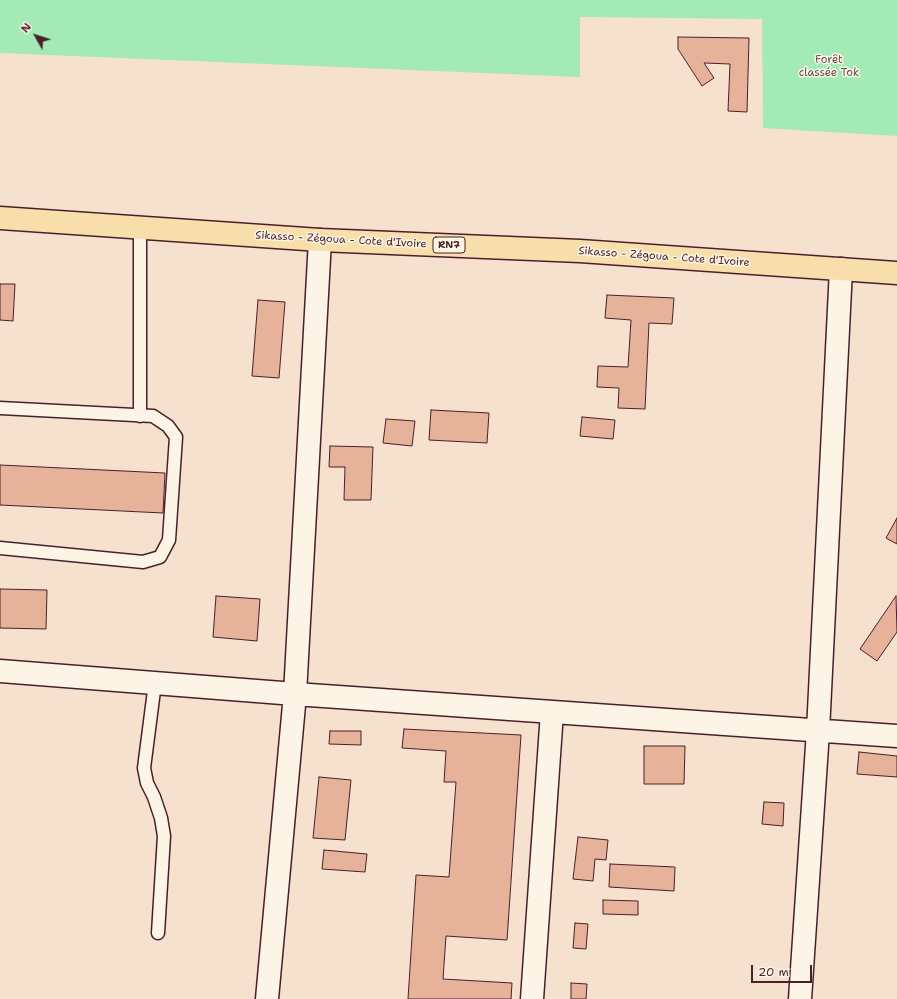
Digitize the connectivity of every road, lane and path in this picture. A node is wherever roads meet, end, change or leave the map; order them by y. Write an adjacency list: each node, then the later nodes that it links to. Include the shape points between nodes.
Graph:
1 (0, 218): 2 (highway, Sikasso - Zégoua - Cote d'Ivoire / RN7)
2 (140, 228): 3 (highway, Sikasso - Zégoua - Cote d'Ivoire / RN7); 7 (lane)
3 (320, 240): 4 (highway, Sikasso - Zégoua - Cote d'Ivoire / RN7, via 580,251); 11 (street)
4 (841, 269): 5 (highway, Sikasso - Zégoua - Cote d'Ivoire / RN7); 13 (street)
5 (897, 273)
6 (0, 408): 7 (lane)
7 (140, 416): 8 (lane, via 153,416 168,426 176,437 169,540 160,557 143,562)
8 (0, 548)
9 (0, 671): 10 (street)
10 (155, 683): 11 (street); 15 (lane, via 144,768 161,818 164,836)
11 (295, 694): 12 (street); 16 (street)
12 (552, 712): 13 (street); 17 (street)
13 (818, 731): 14 (street); 18 (street)
14 (897, 736)
15 (158, 932)
16 (267, 999)
17 (532, 999)
18 (800, 999)

